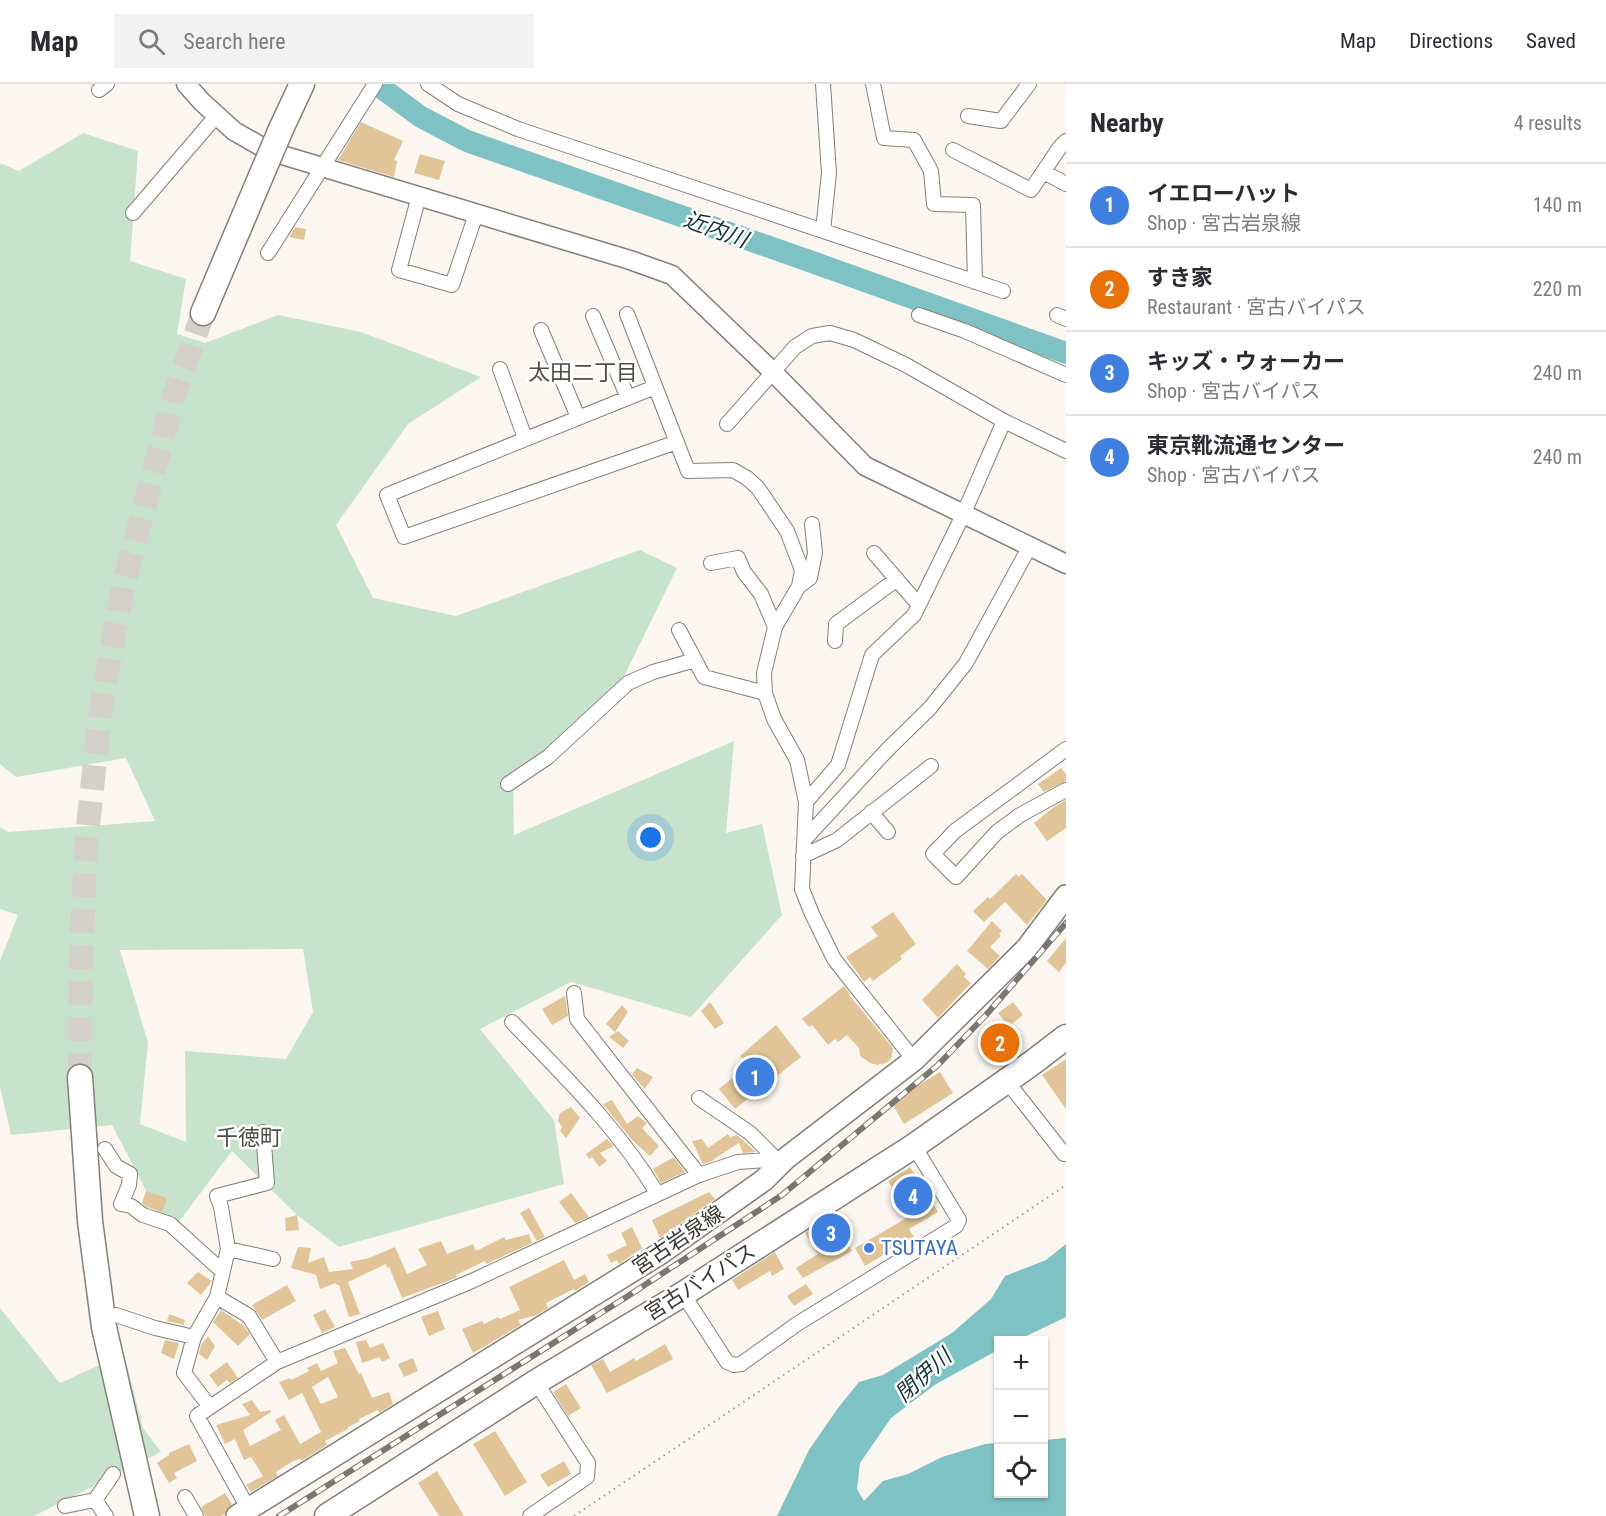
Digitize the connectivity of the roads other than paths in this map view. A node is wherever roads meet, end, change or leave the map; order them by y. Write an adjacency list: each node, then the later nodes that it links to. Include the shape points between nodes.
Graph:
1 (186, 84): 8 (street)
2 (302, 84): 22 (highway, bridge)
3 (375, 84): 12 (street)
4 (428, 84): 18 (street, via 458,104 518,129)
5 (823, 84): 18 (street, via 829,173)
6 (873, 84): 20 (street, via 884,138 914,140 931,171 933,204 973,205)
7 (1029, 84): 9 (street, via 1001,121)
8 (217, 115): 12 (street, via 234,131 269,151); 16 (street)
9 (968, 116)
10 (1066, 141): 13 (street)
11 (953, 150): 13 (street, via 1031,190)
12 (321, 167): 15 (street); 19 (street)
13 (1044, 172): 14 (street)
14 (1066, 184)
15 (419, 196): 17 (street); 17 (street, via 399,270 452,285)
16 (133, 213)
17 (476, 214): 28 (street, via 672,275)
18 (824, 231): 20 (street)
19 (268, 254)
20 (975, 282): 21 (street)
21 (1003, 291)
22 (203, 313)
23 (627, 314): 30 (street)
24 (919, 315): 29 (street)
25 (593, 316): 31 (street)
26 (541, 330): 32 (street)
27 (500, 369): 35 (street)
28 (772, 371): 33 (street, via 795,347 812,336 830,333 906,365); 34 (street); 38 (street, via 865,466)
29 (1066, 375)
30 (656, 387): 31 (street); 36 (street)
31 (628, 398): 32 (street)
32 (578, 417): 35 (street)
33 (1004, 421): 37 (street); 38 (street)
34 (727, 424)
35 (525, 438): 36 (street, via 387,495 404,537)
36 (677, 442): 45 (street, via 688,471 733,470 758,488 787,531 802,570)
37 (1066, 451)
38 (963, 515): 40 (street); 46 (street)
39 (812, 524): 45 (street, via 812,570 810,578)
40 (1030, 546): 43 (street); 59 (street, via 966,663 930,708)
41 (874, 553): 44 (street)
42 (711, 563): 47 (street, via 738,558 761,594)
43 (1066, 564)
44 (897, 579): 46 (street); 49 (street, via 836,624)
45 (799, 586): 47 (street)
46 (918, 604): 56 (street, via 914,615 872,655 838,765)
47 (775, 627): 51 (street, via 764,673)
48 (680, 630): 50 (street)
49 (835, 641)
50 (695, 660): 51 (street, via 704,677); 54 (street, via 628,683 548,757)
51 (765, 693): 56 (street, via 774,720 797,760)
52 (1066, 749): 55 (street, via 955,831 933,854 956,877 997,832 1020,814)
53 (931, 766): 57 (street)
54 (508, 784)
55 (1066, 790)
56 (806, 802): 59 (street)
57 (872, 813): 58 (street); 60 (street, via 837,840)
58 (888, 832)
59 (805, 839): 60 (street)
60 (803, 856): 65 (street, via 802,889 834,959)
61 (1066, 896): 65 (main road, 宮古岩泉線, via 1027,948)
62 (574, 993): 74 (street, via 578,1019)
63 (512, 1022): 75 (street, via 585,1097 639,1163)
64 (1066, 1037): 67 (highway, 宮古バイパス)
65 (914, 1060): 73 (main road, 宮古岩泉線)
66 (80, 1077): 92 (highway, via 90,1221 104,1327)
67 (1006, 1080): 70 (highway, 宮古バイパス); 72 (street)
68 (699, 1098): 73 (street, via 750,1132)
69 (262, 1132): 76 (street, via 267,1183 218,1196)
70 (914, 1146): 79 (highway, 宮古バイパス); 79 (street, via 959,1220 956,1226 797,1324 741,1364 727,1362)
71 (105, 1149): 78 (street, via 116,1166 130,1174 121,1204 170,1224)
72 (1066, 1152)
73 (781, 1159): 74 (street, via 738,1162); 90 (main road, 宮古岩泉線, via 764,1180 661,1253)
74 (699, 1175): 75 (street)
75 (657, 1193): 83 (street, via 472,1281)
76 (228, 1249): 77 (street); 78 (street)
77 (273, 1259)
78 (222, 1271): 80 (street)
79 (683, 1294): 84 (highway, 宮古バイパス)
80 (218, 1297): 82 (street); 83 (street, via 249,1316)
81 (116, 1315): 82 (street)
82 (194, 1337): 85 (street, via 184,1373)
83 (277, 1362): 85 (street)
84 (536, 1382): 94 (highway, 宮古バイパス); 95 (street, via 588,1463 588,1477)
85 (210, 1407): 90 (street, via 197,1416)
86 (113, 1474): 88 (street)
87 (185, 1497): 93 (street)
88 (95, 1500): 89 (street); 91 (street)
89 (65, 1506)
90 (242, 1512)
91 (106, 1516)
92 (147, 1516)
93 (196, 1516)
94 (327, 1516)
95 (530, 1516)

